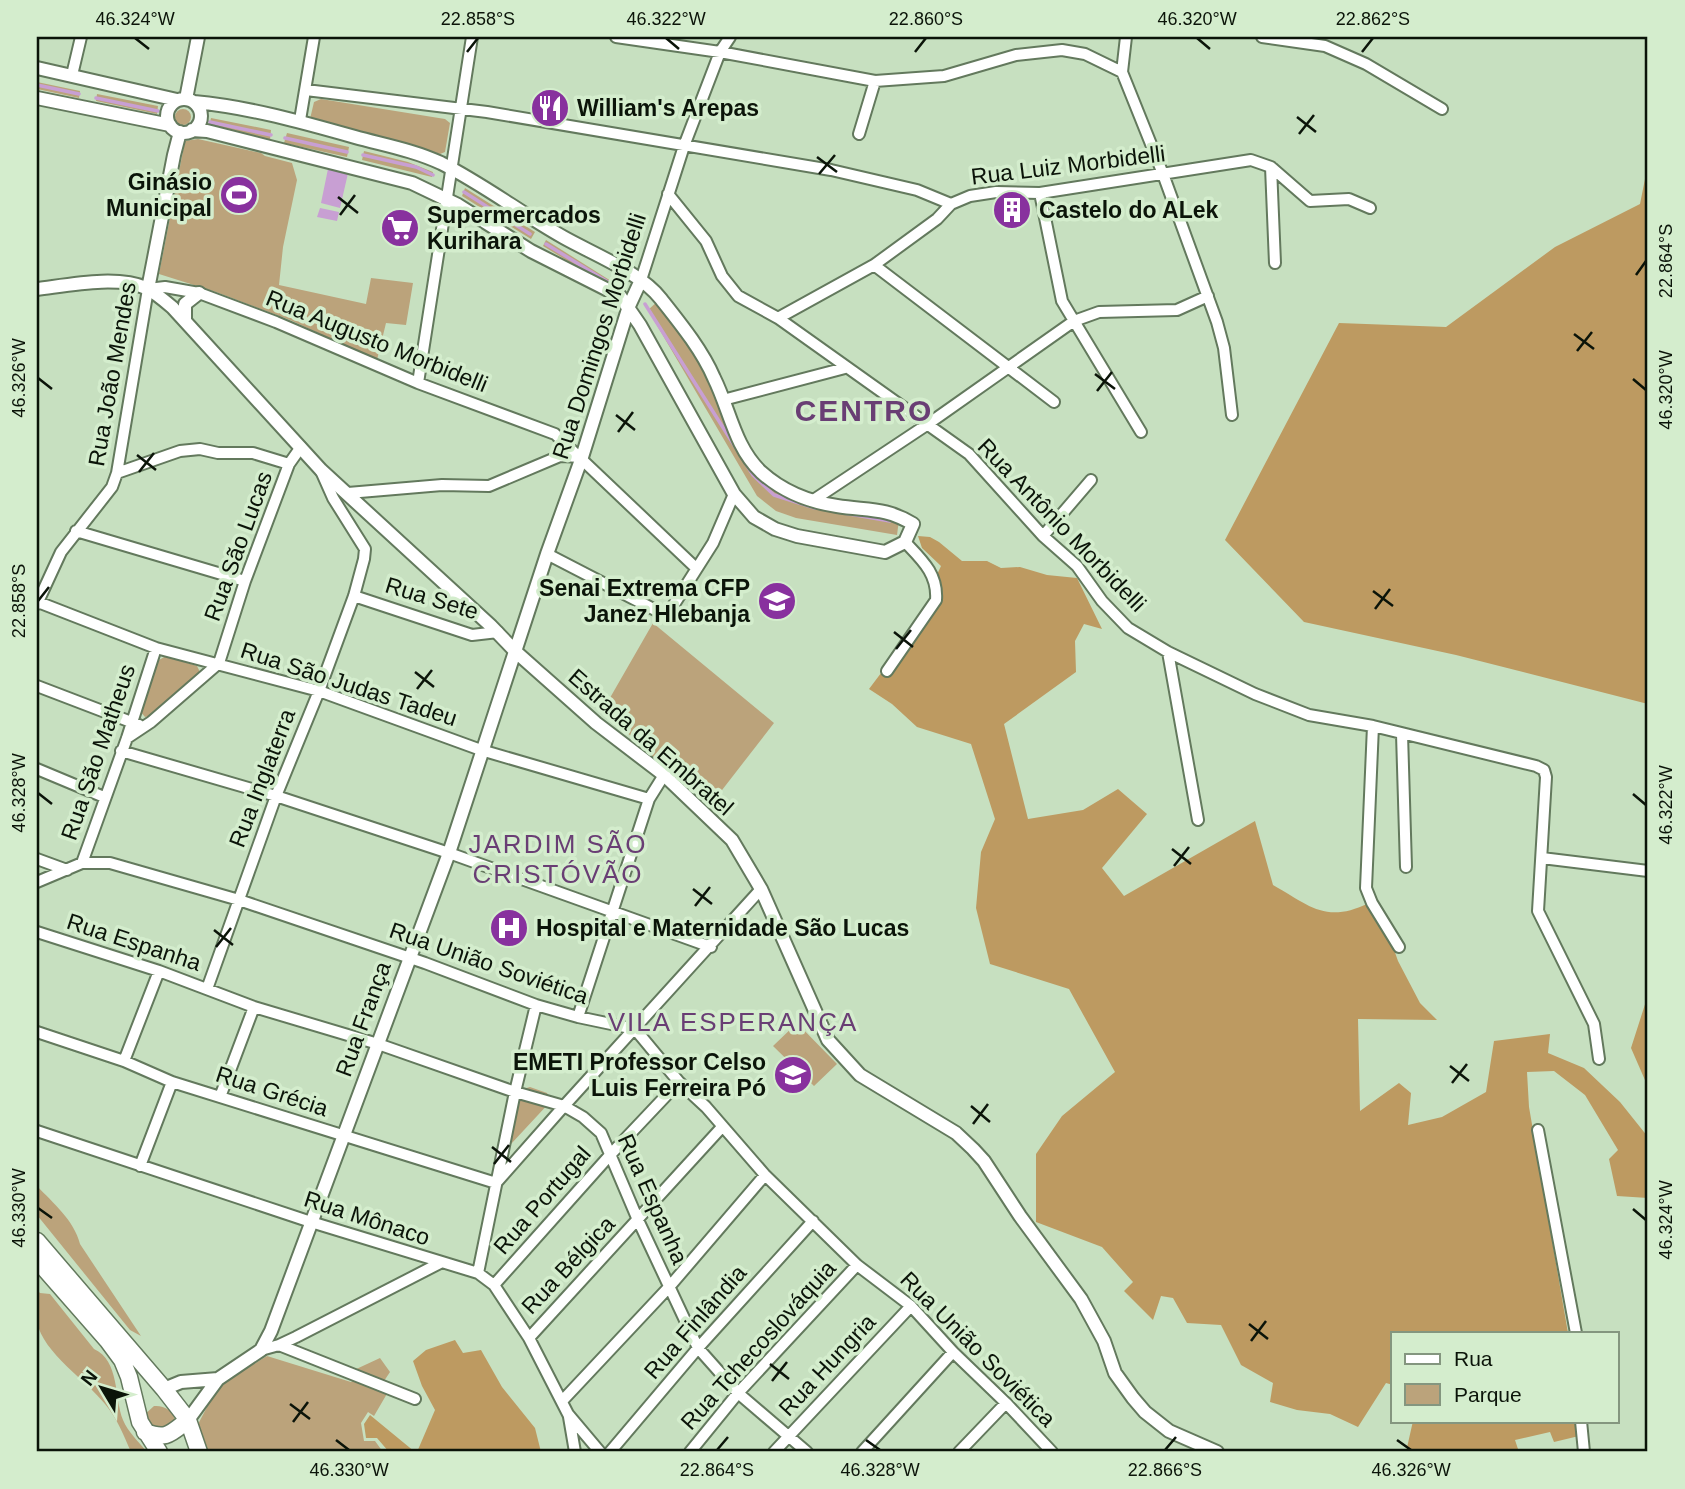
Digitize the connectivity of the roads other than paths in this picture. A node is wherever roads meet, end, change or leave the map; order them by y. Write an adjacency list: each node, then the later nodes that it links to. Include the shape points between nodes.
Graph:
1 (81, 37): 13 (street)
2 (198, 37): 17 (street)
3 (314, 37): 15 (street)
4 (472, 37): 19 (street)
5 (615, 37): 10 (street)
6 (730, 37): 10 (street, Rua Domingos Morbidelli)
7 (1126, 37): 12 (street)
8 (1262, 37): 9 (street)
9 (1326, 41): 18 (street)
10 (720, 52): 14 (street); 23 (street, Rua Domingos Morbidelli)
11 (37, 68): 13 (street)
12 (1122, 72): 14 (street, via 1085,54 1062,50 1016,55 944,76); 26 (street)
13 (72, 75): 17 (street)
14 (875, 81): 22 (street)
15 (306, 90): 19 (street); 20 (street)
16 (37, 98): 21 (street)
17 (186, 100): 20 (street); 21 (street, via 167,111); 21 (street, via 200,117 196,127)
18 (1442, 109)
19 (460, 110): 23 (street); 25 (street)
20 (300, 121): 25 (street, via 420,154)
21 (181, 129): 29 (street, via 207,131 397,178); 36 (street, Rua João Mendes)
22 (859, 134)
23 (684, 146): 28 (street, Rua Domingos Morbidelli); 30 (street, via 831,170 916,190)
24 (1271, 167): 26 (street, Rua Luiz Morbidelli, via 1251,160); 31 (street, via 1311,201 1349,199); 32 (street)
25 (451, 169): 29 (street); 34 (street)
26 (1163, 174): 27 (street, Rua Luiz Morbidelli); 38 (street)
27 (1040, 193): 30 (street, Rua Luiz Morbidelli, via 996,192); 42 (street, via 1062,301)
28 (668, 194): 34 (street, Rua Domingos Morbidelli); 40 (street, Rua Antônio Morbidelli, via 706,241 730,288)
29 (446, 199): 39 (street, via 531,251 620,296); 45 (street)
30 (951, 204): 33 (street, Rua Luiz Morbidelli)
31 (1370, 208)
32 (1275, 263)
33 (874, 265): 40 (street, Rua Luiz Morbidelli); 43 (street)
34 (641, 281): 39 (street, Rua Domingos Morbidelli); 46 (street, via 659,296 706,363)
35 (37, 289): 36 (street, via 118,283)
36 (148, 289): 37 (street, Rua Augusto Morbidelli); 41 (street, Estrada da Embratel); 55 (street, Rua João Mendes)
37 (199, 293): 41 (street, via 186,304); 45 (street, Rua Augusto Morbidelli)
38 (1208, 296): 42 (street, via 1177,310 1099,312); 48 (street, via 1224,348)
39 (629, 306): 52 (street, Rua Domingos Morbidelli); 58 (street)
40 (778, 318): 44 (street, Rua Antônio Morbidelli)
41 (185, 319): 51 (street, Estrada da Embratel)
42 (1074, 321): 43 (street); 50 (street)
43 (1008, 366): 47 (street); 49 (street)
44 (845, 368): 46 (street); 49 (street, Rua Antônio Morbidelli)
45 (418, 383): 52 (street, Rua Augusto Morbidelli, via 555,434)
46 (723, 400): 59 (street, via 746,455 786,490)
47 (1054, 402)
48 (1232, 415)
49 (928, 424): 59 (street); 61 (street, Rua Antônio Morbidelli, via 969,454)
50 (1141, 432)
51 (301, 447): 53 (street, Rua São Lucas); 54 (street, Estrada da Embratel)
52 (582, 457): 57 (street, via 560,456 489,486); 63 (street, Rua Domingos Morbidelli); 64 (street, Rua Augusto Morbidelli)
53 (289, 464): 55 (street, via 253,453 200,449 180,451); 65 (street, Rua São Lucas)
54 (321, 470): 57 (street, Estrada da Embratel); 66 (street, Rua Inglaterra, via 332,498 365,549)
55 (117, 473): 60 (street, Rua João Mendes)
56 (1091, 480): 61 (street)
57 (348, 493): 68 (street, Estrada da Embratel)
58 (734, 494): 62 (street, via 754,517 797,536 885,552); 64 (street, via 713,543)
59 (812, 501): 62 (street, via 898,515 913,524)
60 (76, 531): 65 (street); 67 (street, Rua João Mendes)
61 (1043, 536): 71 (street, Rua Antônio Morbidelli, via 1077,566 1128,628)
62 (905, 542): 73 (street, via 930,568 936,600)
63 (547, 554): 64 (street, via 663,614); 70 (street, Rua Domingos Morbidelli)
64 (696, 568)
65 (245, 581): 72 (street, Rua São Lucas)
66 (354, 596): 68 (street, Rua Sete, via 472,635); 75 (street, Rua Inglaterra)
67 (37, 603): 69 (street, Rua São Judas Tadeu)
68 (498, 632): 70 (street, Estrada da Embratel)
69 (156, 648): 72 (street, Rua São Judas Tadeu); 76 (street, Rua São Matheus)
70 (516, 652): 81 (street, Rua França); 84 (street, Estrada da Embratel)
71 (1168, 652): 77 (street, Rua Antônio Morbidelli, via 1309,715); 88 (street)
72 (219, 663): 75 (street, Rua São Judas Tadeu); 78 (street)
73 (887, 671)
74 (37, 686): 76 (street)
75 (319, 691): 81 (street, Rua São Judas Tadeu); 85 (street, Rua Inglaterra)
76 (132, 722): 78 (street); 80 (street, Rua São Matheus)
77 (1373, 726): 79 (street, Rua Antônio Morbidelli); 102 (street, via 1366,888)
78 (143, 727): 80 (street)
79 (1402, 734): 90 (street, Rua Antônio Morbidelli, via 1544,770); 93 (street)
80 (127, 738): 82 (street, Rua São Matheus)
81 (481, 750): 87 (street, Rua São Judas Tadeu); 89 (street, Rua França)
82 (121, 751): 85 (street); 86 (street, Rua São Matheus)
83 (37, 769): 86 (street)
84 (664, 775): 87 (street); 97 (street, Estrada da Embratel, via 732,840)
85 (276, 796): 89 (street); 98 (street, Rua Inglaterra)
86 (104, 797): 92 (street, Rua São Matheus)
87 (649, 799): 99 (street)
88 (1198, 820)
89 (449, 853): 99 (street); 103 (street, Rua França)
90 (1542, 858): 95 (street); 112 (street, via 1538,912 1594,1024)
91 (37, 859): 94 (street)
92 (82, 863): 94 (street, Rua São Matheus); 98 (street, Rua União Soviética, via 110,863)
93 (1406, 867)
94 (67, 870): 96 (street, Rua São Matheus)
95 (1648, 871)
96 (37, 882)
97 (761, 889): 101 (street); 167 (street, Estrada da Embratel, via 828,1040 845,1061 860,1075 956,1133 973,1149 1082,1299 1115,1373 1133,1398 1169,1431)
98 (239, 900): 103 (street, Rua União Soviética); 105 (street, Rua Inglaterra)
99 (614, 912): 101 (street); 108 (street)
100 (37, 932): 104 (street, Rua Espanha)
101 (710, 947): 109 (street)
102 (1398, 947)
103 (408, 958): 106 (street, Rua União Soviética); 111 (street, Rua França)
104 (159, 971): 105 (street, Rua Espanha); 113 (street)
105 (208, 989): 107 (street, Rua Espanha)
106 (536, 1005): 108 (street, Rua União Soviética); 116 (street)
107 (254, 1007): 111 (street, Rua Espanha); 117 (street)
108 (578, 1017): 109 (street, Rua União Soviética)
109 (635, 1029): 115 (street, Rua União Soviética); 118 (street)
110 (37, 1032): 113 (street, Rua Grécia)
111 (378, 1044): 116 (street, Rua Espanha); 122 (street, Rua França)
112 (1599, 1059)
113 (124, 1061): 114 (street, Rua Grécia)
114 (172, 1082): 117 (street, Rua Grécia); 124 (street)
115 (679, 1082): 119 (street, Rua União Soviética); 123 (street, Rua Portugal)
116 (515, 1092): 118 (street, Rua Espanha); 126 (street)
117 (220, 1097): 122 (street, Rua Grécia)
118 (564, 1106): 123 (street, Rua Espanha, via 600,1133); 126 (street)
119 (722, 1127): 125 (street, Rua União Soviética); 127 (street, Rua Bélgica)
120 (1538, 1130): 138 (street)
121 (37, 1131): 124 (street, Rua Mônaco)
122 (342, 1136): 126 (street, Rua Grécia); 129 (street, Rua França)
123 (610, 1155): 127 (street, Rua Espanha); 135 (street, Rua Portugal)
124 (139, 1166): 129 (street, Rua Mônaco)
125 (765, 1175): 128 (street, Rua União Soviética); 136 (street)
126 (496, 1183): 134 (street)
127 (638, 1220): 136 (street, Rua Espanha); 139 (street, Rua Bélgica)
128 (813, 1221): 133 (street, Rua União Soviética); 141 (street, Rua Finlândia)
129 (311, 1222): 132 (street, Rua Mônaco); 142 (street, Rua França)
130 (37, 1241): 145 (main road)
131 (37, 1260): 150 (main road, via 116,1351)
132 (440, 1263): 134 (street, Rua Mônaco); 140 (street)
133 (857, 1265): 137 (street, Rua União Soviética); 146 (street, Rua Tchecoslováquia)
134 (478, 1273): 135 (street, Rua Mônaco)
135 (494, 1285): 139 (street, Rua Mônaco)
136 (670, 1286): 141 (street, Rua Espanha); 148 (street)
137 (911, 1306): 143 (street, Rua União Soviética); 155 (street, Rua Hungria)
138 (1576, 1332)
139 (529, 1338): 148 (street, Rua Mônaco)
140 (279, 1345): 142 (street); 147 (street)
141 (698, 1348): 146 (street, Rua Espanha); 161 (street, Rua Finlândia)
142 (261, 1350): 144 (street)
143 (953, 1352): 149 (street, Rua União Soviética); 165 (street)
144 (218, 1379): 145 (street, via 181,1382); 152 (street)
145 (164, 1389): 150 (main road); 152 (main road)
146 (738, 1393): 155 (street, Rua Espanha); 162 (street, Rua Tchecoslováquia)
147 (415, 1399)
148 (563, 1400): 151 (street, Rua Mônaco)
149 (1006, 1403): 156 (street, Rua União Soviética); 166 (street)
150 (137, 1406): 154 (main road)
151 (568, 1414): 159 (street); 160 (street, Rua Mônaco)
152 (188, 1420): 154 (main road, via 168,1436); 158 (main road)
153 (1581, 1422): 168 (street)
154 (145, 1432): 157 (main road)
155 (788, 1437): 163 (street, Rua Hungria); 164 (street, Rua Espanha)
156 (1048, 1451)
157 (159, 1452)
158 (199, 1452)
159 (575, 1452)
160 (600, 1452)
161 (610, 1452)
162 (690, 1452)
163 (774, 1452)
164 (807, 1452)
165 (862, 1452)
166 (959, 1452)
167 (1217, 1452)
168 (1584, 1452)

